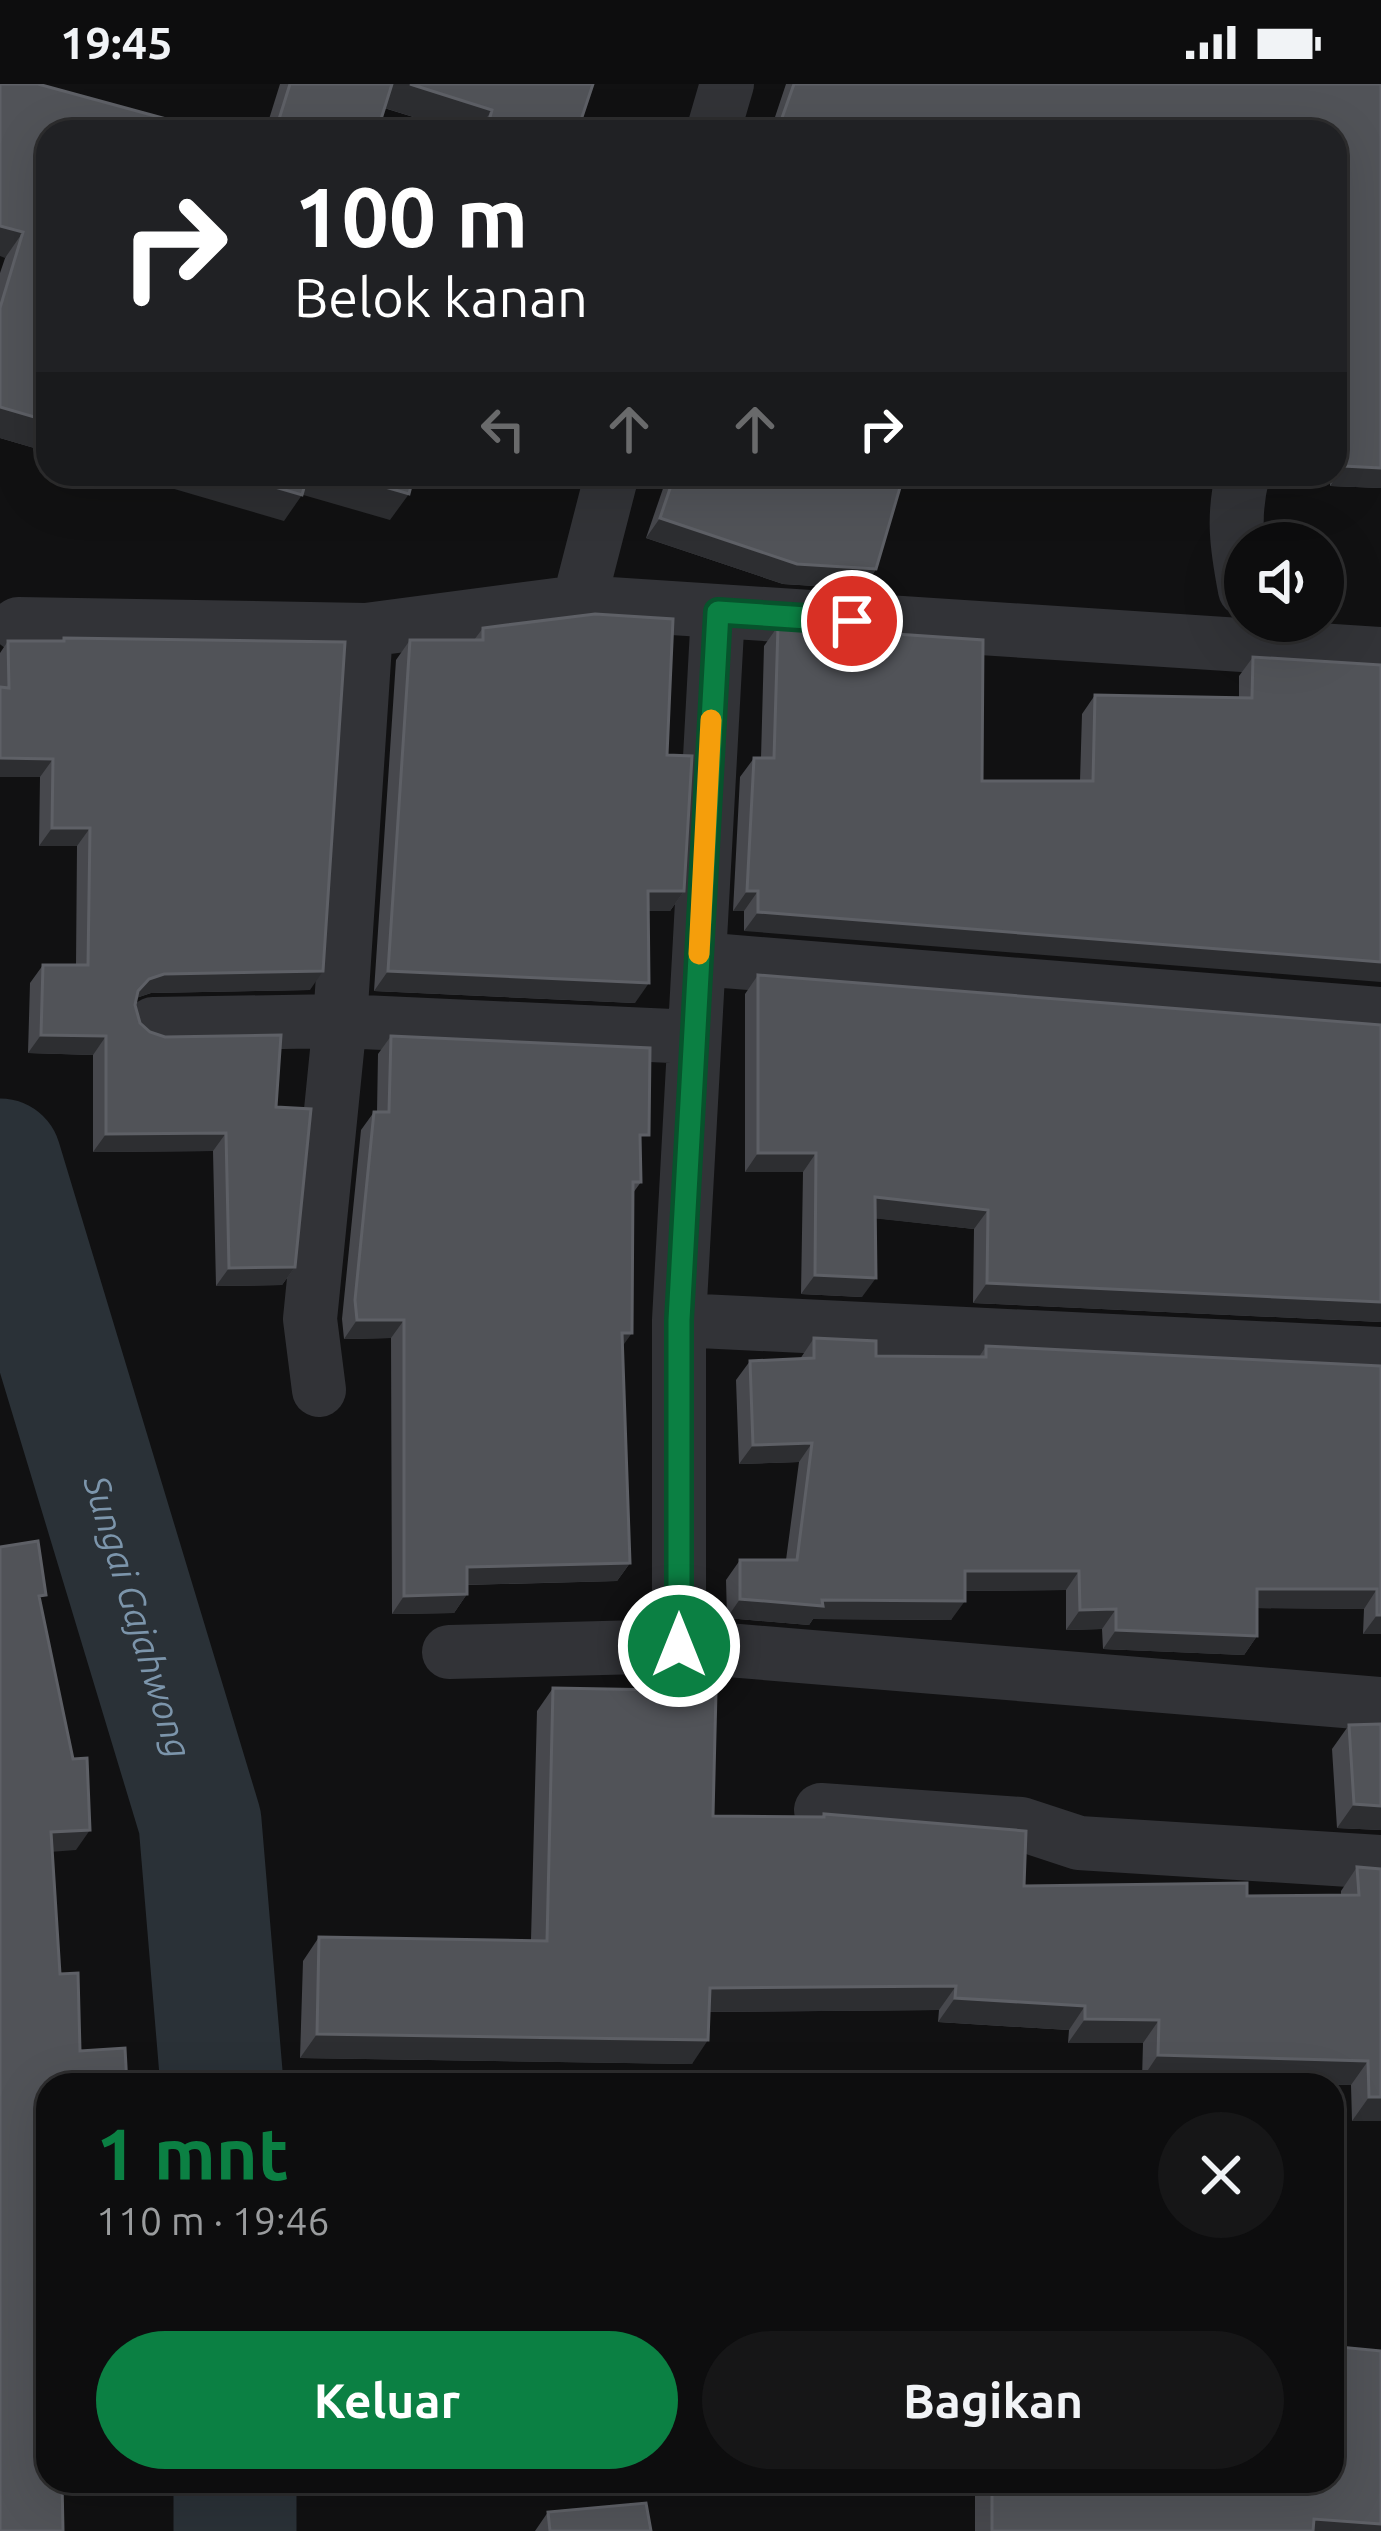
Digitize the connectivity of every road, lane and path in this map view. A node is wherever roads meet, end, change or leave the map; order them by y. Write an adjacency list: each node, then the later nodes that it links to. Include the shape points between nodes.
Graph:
1 (727, 84): 2 (street)
2 (716, 120)
3 (609, 486): 6 (street)
4 (1241, 486): 5 (street)
5 (1235, 522)
6 (579, 602): 7 (street); 9 (street)
7 (718, 612): 10 (street); 13 (street)
8 (18, 624): 9 (street)
9 (366, 630): 15 (street)
10 (1224, 633)
11 (1303, 642): 12 (street)
12 (1381, 654)
13 (699, 958): 14 (street); 17 (street)
14 (1381, 1014)
15 (340, 1021): 16 (street); 17 (street); 20 (street, via 310,1319)
16 (153, 1024)
17 (694, 1036): 18 (street)
18 (679, 1320): 19 (street); 21 (street)
19 (1381, 1354)
20 (319, 1390)
21 (679, 1646): 22 (street); 23 (street)
22 (449, 1652)
23 (1381, 1704)
24 (821, 1810): 25 (street, via 1022,1824 1079,1844)
25 (1381, 1862)

